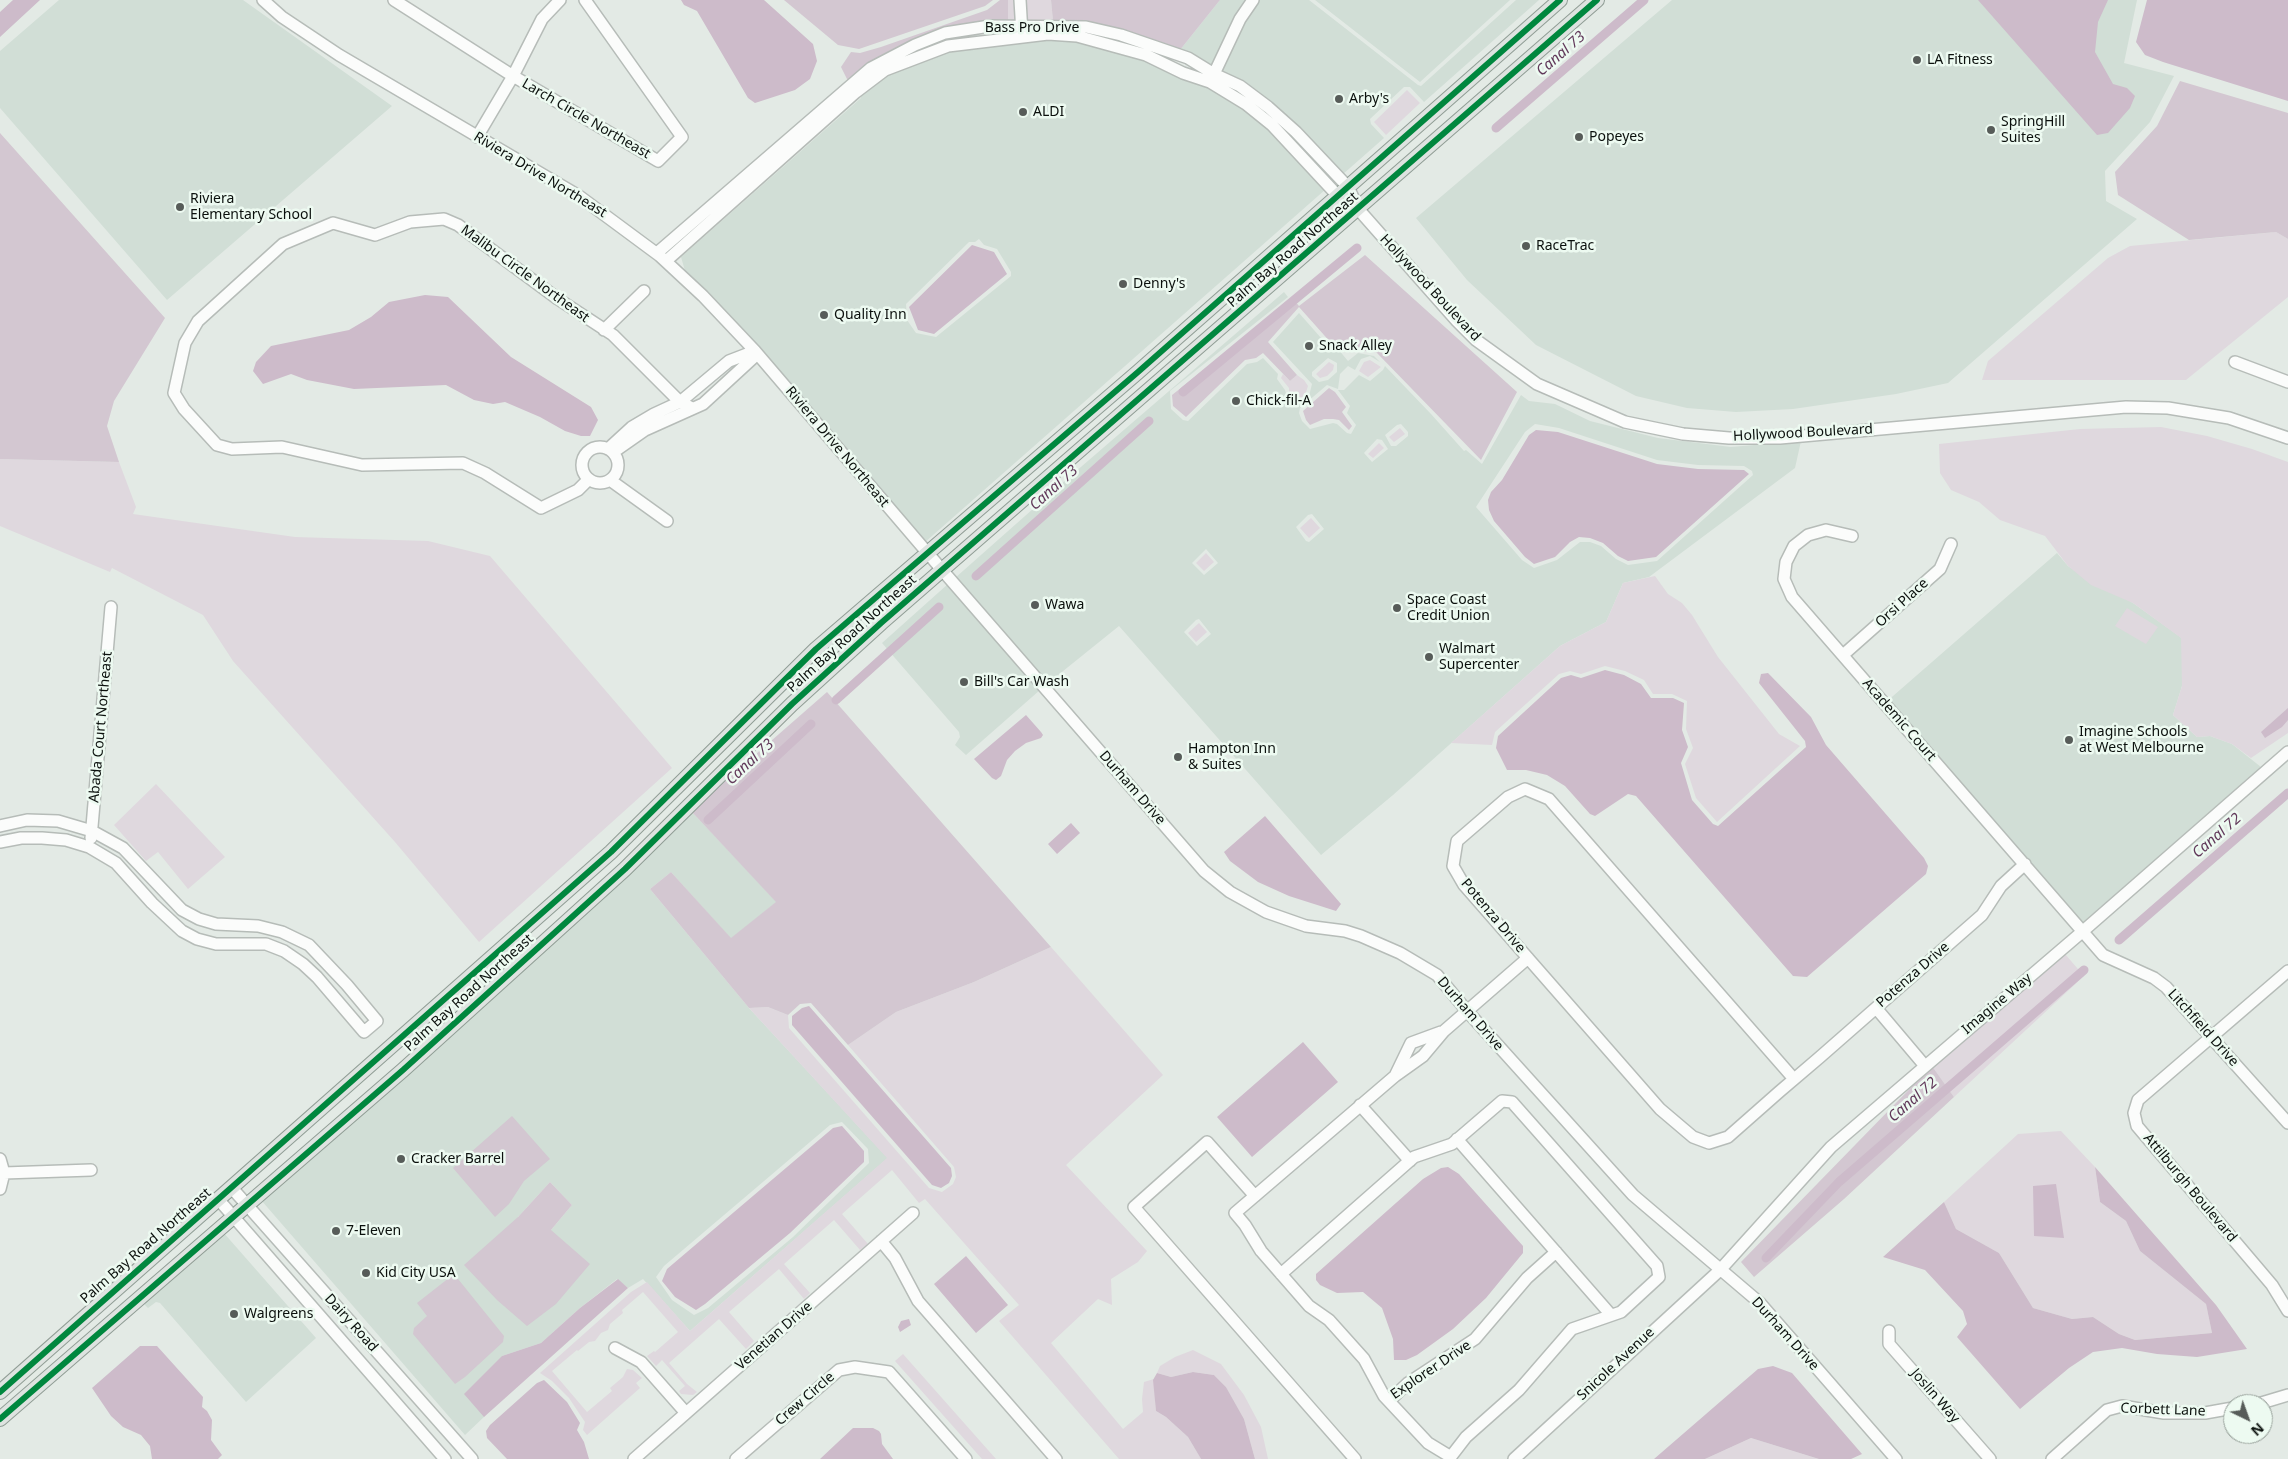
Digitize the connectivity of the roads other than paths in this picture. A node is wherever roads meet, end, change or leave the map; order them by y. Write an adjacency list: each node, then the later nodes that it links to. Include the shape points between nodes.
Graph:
1 (263, 0): 12 (street, Riviera Drive Northeast, via 282,17 339,55)
2 (394, 0): 11 (street, Larch Circle Northeast)
3 (560, 0): 11 (street, via 542,19)
4 (585, 0): 11 (street, Larch Circle Northeast, via 682,137 658,161)
5 (1020, 0): 9 (street)
6 (1253, 0): 10 (street, via 1240,19)
7 (1560, 0): 13 (main road, Palm Bay Road Northeast)
8 (1597, 0): 14 (main road, Palm Bay Road Northeast)
9 (1022, 32): 10 (street, Bass Pro Drive, via 1086,27 1121,35 1188,58); 13 (street, Bass Pro Drive, via 1077,36 1146,54 1183,73 1210,82 1272,125); 15 (street, Bass Pro Drive, via 990,26 945,33 871,68); 16 (street, Bass Pro Drive, via 948,46 885,70)
10 (1214, 74): 13 (street, Bass Pro Drive, via 1240,86 1296,132)
11 (513, 76): 12 (street)
12 (477, 137): 15 (street, Riviera Drive Northeast, via 579,196)
13 (1343, 192): 14 (street, Bass Pro Drive); 19 (main road, Palm Bay Road Northeast)
14 (1359, 210): 24 (main road, Palm Bay Road Northeast); 27 (street, Hollywood Boulevard, via 1476,340 1537,384 1625,422 1683,434 1780,438 2126,407 2168,408 2229,418)
15 (656, 253): 16 (street, Riviera Drive Northeast)
16 (666, 261): 20 (street, Riviera Drive Northeast)
17 (644, 292): 18 (street)
18 (604, 330): 26 (street, Malibu Circle Northeast, via 613,335); 29 (street, Malibu Circle Northeast, via 458,225 444,220 410,222 375,235 333,223 283,244 198,321 185,343 174,392 217,445 232,449 282,447 362,465 463,463 541,508 578,490)
19 (1162, 350): 22 (main road, Palm Bay Road Northeast); 24 (main road, via 1155,365)
20 (755, 351): 26 (street, via 729,361); 26 (street, Malibu Circle Northeast, via 753,358 703,404); 34 (street, Riviera Drive Northeast)
21 (2235, 362): 23 (street)
22 (1138, 372): 25 (main road, via 1138,389); 34 (main road, Palm Bay Road Northeast)
23 (2288, 382)
24 (1151, 389): 25 (main road, Palm Bay Road Northeast)
25 (1132, 406): 35 (main road, Palm Bay Road Northeast)
26 (680, 408): 28 (street, via 654,414 632,427)
27 (2288, 438)
28 (610, 450): 29 (street, via 595,448 585,457 583,469); 30 (street, via 618,465)
29 (589, 479): 30 (street, via 598,482)
30 (610, 480): 31 (street)
31 (667, 521)
32 (1852, 536): 37 (street, Academic Court, via 1826,530 1808,535 1794,546 1786,562 1784,579 1792,597)
33 (1951, 544): 37 (street, Orsi Place, via 1940,569)
34 (927, 553): 35 (street, Riviera Drive Northeast); 43 (main road, Palm Bay Road Northeast, via 816,649)
35 (943, 571): 45 (main road, Palm Bay Road Northeast, via 792,704); 50 (street, Durham Drive, via 1204,870 1230,892 1287,921 1345,931 1400,952 1437,975)
36 (111, 606): 40 (street, Abada Court Northeast)
37 (1843, 655): 44 (street, Academic Court)
38 (2288, 752): 46 (street, Imagine Way)
39 (0, 826): 40 (street, via 27,820 58,821)
40 (92, 831): 42 (street, Abada Court Northeast); 42 (street, via 123,848 182,910 198,919 216,924 258,926 282,932 309,945 376,1021 364,1032 317,977 284,951 266,944 216,944 182,931 116,863)
41 (0, 842): 42 (street, via 42,838 66,840)
42 (89, 847)
43 (611, 852): 45 (main road); 63 (main road, Palm Bay Road Northeast)
44 (2025, 864): 46 (street, Academic Court); 49 (street, Potenza Drive, via 2001,886 1982,915)
45 (625, 869): 67 (main road, Palm Bay Road Northeast, via 403,1070)
46 (2082, 932): 52 (street, Litchfield Drive, via 2103,955 2154,978 2166,987); 53 (street, Imagine Way)
47 (1528, 958): 50 (street); 55 (street, Potenza Drive, via 1660,1109 1693,1137 1709,1143 1728,1137); 55 (street, Potenza Drive, via 1464,885 1453,866 1457,841 1508,797 1524,789 1550,798)
48 (2288, 970): 52 (street, Attilburgh Boulevard)
49 (1876, 1008): 53 (street); 55 (street, Potenza Drive)
50 (1467, 1011): 51 (street); 72 (street, Durham Drive, via 1633,1195)
51 (1444, 1031): 54 (street, via 1422,1056); 54 (street, via 1412,1043)
52 (2211, 1037): 57 (street, Litchfield Drive); 74 (street, Attilburgh Boulevard, via 2138,1100 2134,1113 2137,1126 2272,1285)
53 (1925, 1066): 72 (street, Imagine Way, via 1831,1147)
54 (1395, 1076): 56 (street)
55 (1794, 1079)
56 (1360, 1105): 60 (street); 65 (street)
57 (2288, 1123)
58 (1457, 1139): 60 (street, via 1452,1144); 71 (street); 75 (street, via 1502,1101 1512,1102 1657,1266 1656,1281 1621,1312)
59 (0, 1159): 62 (street)
60 (1410, 1160): 73 (street)
61 (91, 1170): 62 (street)
62 (4, 1174): 64 (street)
63 (231, 1187): 66 (main road, Palm Bay Road Northeast); 67 (street, Dairy Road)
64 (0, 1189)
65 (1255, 1196): 73 (street, Explorer Drive, via 1235,1213); 96 (street, via 1207,1142 1134,1207)
66 (218, 1199): 69 (street, Dairy Road); 78 (main road, Palm Bay Road Northeast)
67 (247, 1205): 69 (main road, Palm Bay Road Northeast); 80 (street, Dairy Road)
68 (913, 1213): 70 (street, Venetian Drive)
69 (233, 1216): 86 (main road, Palm Bay Road Northeast); 87 (street, Dairy Road)
70 (881, 1241): 84 (street, Venetian Drive); 95 (street, via 895,1258 918,1301)
71 (1556, 1252): 75 (street); 82 (street, Explorer Drive, via 1527,1278 1475,1340 1408,1383)
72 (1720, 1270): 97 (street, Snicole Avenue); 98 (street, Durham Drive, via 1760,1303)
73 (1281, 1274): 82 (street, Explorer Drive, via 1364,1359)
74 (2288, 1311)
75 (1611, 1315): 89 (street, via 1572,1329 1519,1390 1466,1437)
76 (1889, 1331): 99 (street, Joslin Way, via 1890,1344)
77 (615, 1348): 84 (street, via 641,1362)
78 (0, 1392)
79 (2288, 1395): 81 (street)
80 (417, 1397): 85 (street, Dairy Road); 87 (street)
81 (2273, 1400)
82 (1389, 1401): 89 (street, via 1428,1443)
83 (2223, 1410): 100 (street, Corbett Lane, via 2204,1413 2164,1412 2122,1406 2107,1410)
84 (686, 1413): 92 (street, Venetian Drive)
85 (432, 1414): 88 (street); 91 (street, Dairy Road)
86 (0, 1419)
87 (417, 1426): 88 (street, Dairy Road)
88 (431, 1443): 90 (street, Dairy Road)
89 (1450, 1458)
90 (445, 1459)
91 (472, 1459)
92 (634, 1459)
93 (736, 1459): 94 (street, Crew Circle, via 839,1370 855,1367 889,1372)
94 (966, 1459)
95 (1056, 1459)
96 (1355, 1459)
97 (1514, 1459)
98 (1896, 1459)
99 (1990, 1459)
100 (2052, 1459)

